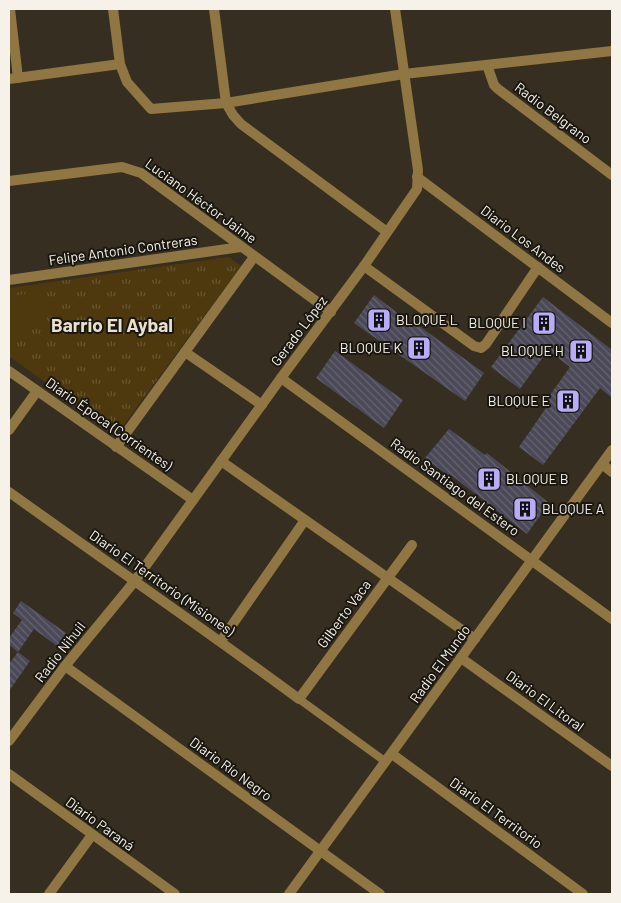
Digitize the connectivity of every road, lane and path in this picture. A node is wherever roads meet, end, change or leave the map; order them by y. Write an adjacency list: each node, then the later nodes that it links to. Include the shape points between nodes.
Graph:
1 (10, 9): 9 (street)
2 (113, 9): 6 (street)
3 (214, 9): 10 (street)
4 (395, 9): 8 (street, Gerado López)
5 (612, 51): 7 (street)
6 (120, 64): 9 (street); 10 (street, via 127,82 151,110)
7 (487, 65): 8 (street); 11 (street, Radio Belgrano, via 498,89)
8 (404, 74): 10 (street); 12 (street, Gerado López)
9 (14, 79)
10 (226, 102): 14 (street, via 241,124)
11 (612, 175)
12 (418, 177): 14 (street, Gerado López, via 415,193); 18 (street, Diario Los Andes)
13 (9, 181): 15 (street, Luciano Héctor Jaime, via 122,166 131,168)
14 (387, 232): 17 (street, Gerado López)
15 (241, 247): 16 (street, Luciano Héctor Jaime); 19 (street, Felipe Antonio Contreras)
16 (254, 257): 20 (street, Luciano Héctor Jaime); 22 (street)
17 (364, 266): 18 (street, via 481,348); 20 (street, Gerado López)
18 (538, 267): 21 (street, Diario Los Andes)
19 (9, 280)
20 (331, 312): 24 (street, Gerado López)
21 (612, 322)
22 (185, 352): 26 (street); 28 (street)
23 (9, 371): 25 (street, Diario Época (Corrientes))
24 (281, 378): 26 (street, Gerado López); 37 (street, Radio Santiago del Estero)
25 (37, 392): 27 (street); 28 (street, Diario Época (Corrientes))
26 (262, 405): 30 (street, Gerado López)
27 (9, 430)
28 (116, 447): 34 (street, Diario Época (Corrientes))
29 (612, 450): 31 (street, Radio El Mundo)
30 (221, 461): 34 (street, Gerado López); 35 (street)
31 (602, 464): 32 (street); 37 (street, Radio El Mundo)
32 (612, 472)
33 (9, 492): 39 (street, Diario El Territorio (Misiones))
34 (193, 500): 39 (street, Gerado López)
35 (305, 520): 38 (street); 42 (street)
36 (412, 545): 38 (street, Gilberto Vaca)
37 (532, 561): 40 (street, Radio Santiago del Estero); 41 (street, Radio El Mundo)
38 (388, 578): 41 (street); 45 (street, Gilberto Vaca)
39 (134, 582): 42 (street, Diario El Territorio (Misiones)); 44 (street, Radio Nihuil)
40 (612, 619)
41 (475, 639): 43 (street, Radio El Mundo)
42 (221, 641): 45 (street, Diario El Territorio (Misiones))
43 (461, 658): 47 (street, Radio El Mundo); 48 (street, Diario El Litoral)
44 (66, 666): 46 (street, Radio Nihuil); 51 (street, Diario Río Negro)
45 (299, 699): 47 (lane)
46 (9, 741)
47 (389, 758): 51 (street, Radio El Mundo); 56 (street, Diario El Territorio)
48 (612, 766)
49 (9, 775): 50 (street, Diario Paraná)
50 (92, 835): 52 (street); 53 (street, Diario Paraná)
51 (321, 850): 54 (street, Radio El Mundo); 55 (street, Diario Río Negro)
52 (48, 894)
53 (174, 894)
54 (289, 894)
55 (380, 894)
56 (583, 894)

